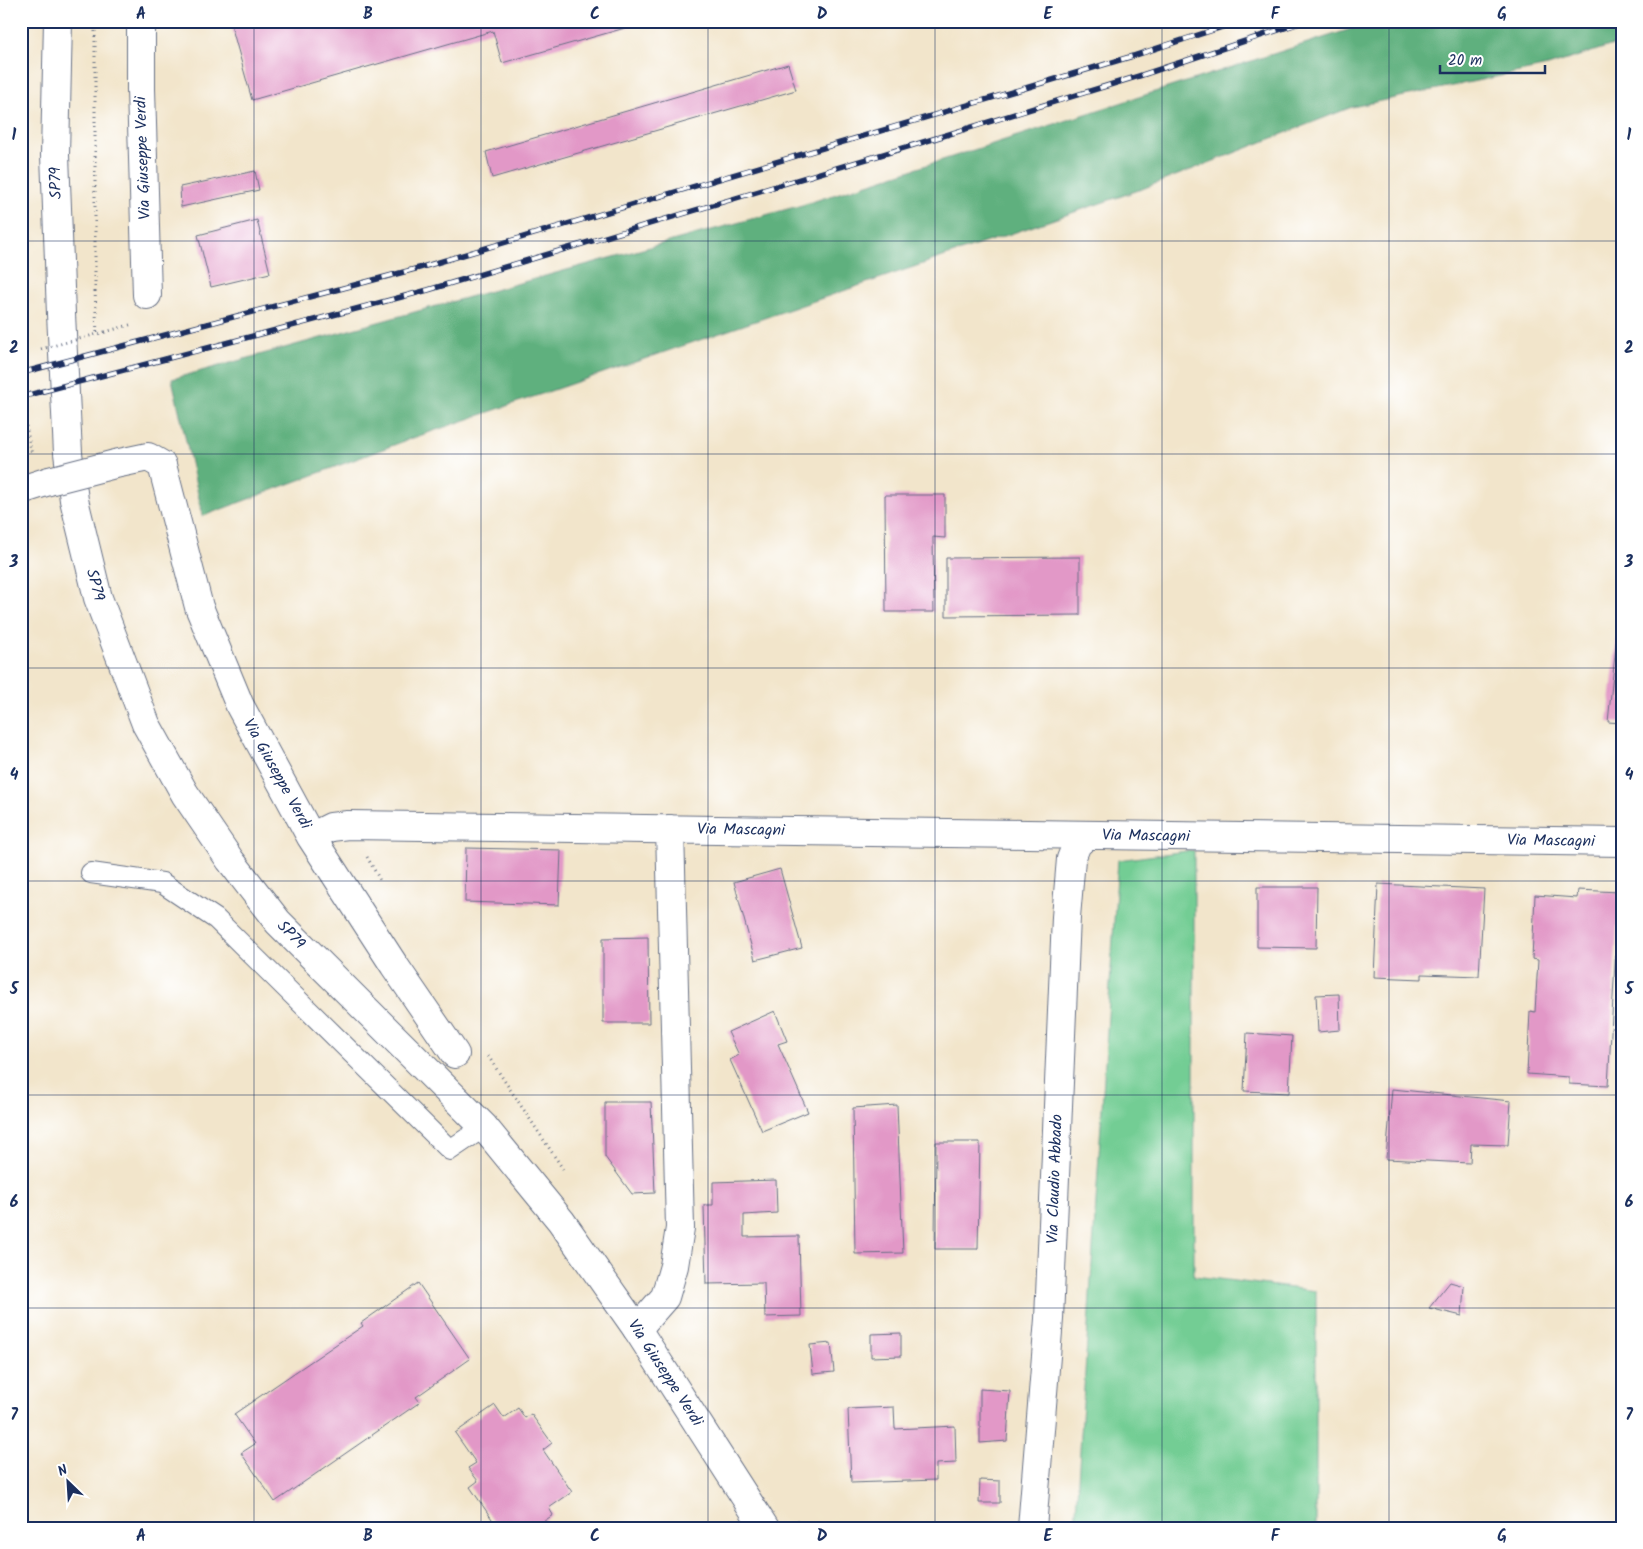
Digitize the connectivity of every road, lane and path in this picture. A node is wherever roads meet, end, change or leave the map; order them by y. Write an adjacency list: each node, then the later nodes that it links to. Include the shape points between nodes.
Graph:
1 (58, 21): 16 (street, SP79 / SP79, via 55,155 68,453 74,500 98,598 146,724 185,794 278,922)
2 (141, 21): 3 (street, Via Giuseppe Verdi)
3 (148, 295)
4 (105, 332): 5 (path, bridge)
5 (41, 349)
6 (21, 490): 10 (street, Via Giuseppe Verdi, bridge, via 148,457 162,465 199,608 240,706)
7 (348, 825): 8 (street, Via Mascagni); 10 (street, Via Mascagni, via 331,827); 13 (path)
8 (670, 829): 9 (street, Via Mascagni); 18 (street, via 680,1228 665,1297)
9 (1087, 835): 11 (street, Via Mascagni); 20 (street, Via Claudio Abbado, via 1077,844 1070,859 1049,1319)
10 (311, 837): 14 (street, Via Giuseppe Verdi)
11 (1622, 842)
12 (91, 873): 16 (lane, via 162,883 216,919 450,1150)
13 (383, 885)
14 (455, 1054)
15 (487, 1055): 17 (path)
16 (484, 1128): 18 (street, Via Giuseppe Verdi / SP79, via 561,1221)
17 (563, 1169)
18 (637, 1329): 19 (street, Via Giuseppe Verdi / SP79)
19 (765, 1528)
20 (1032, 1528)

